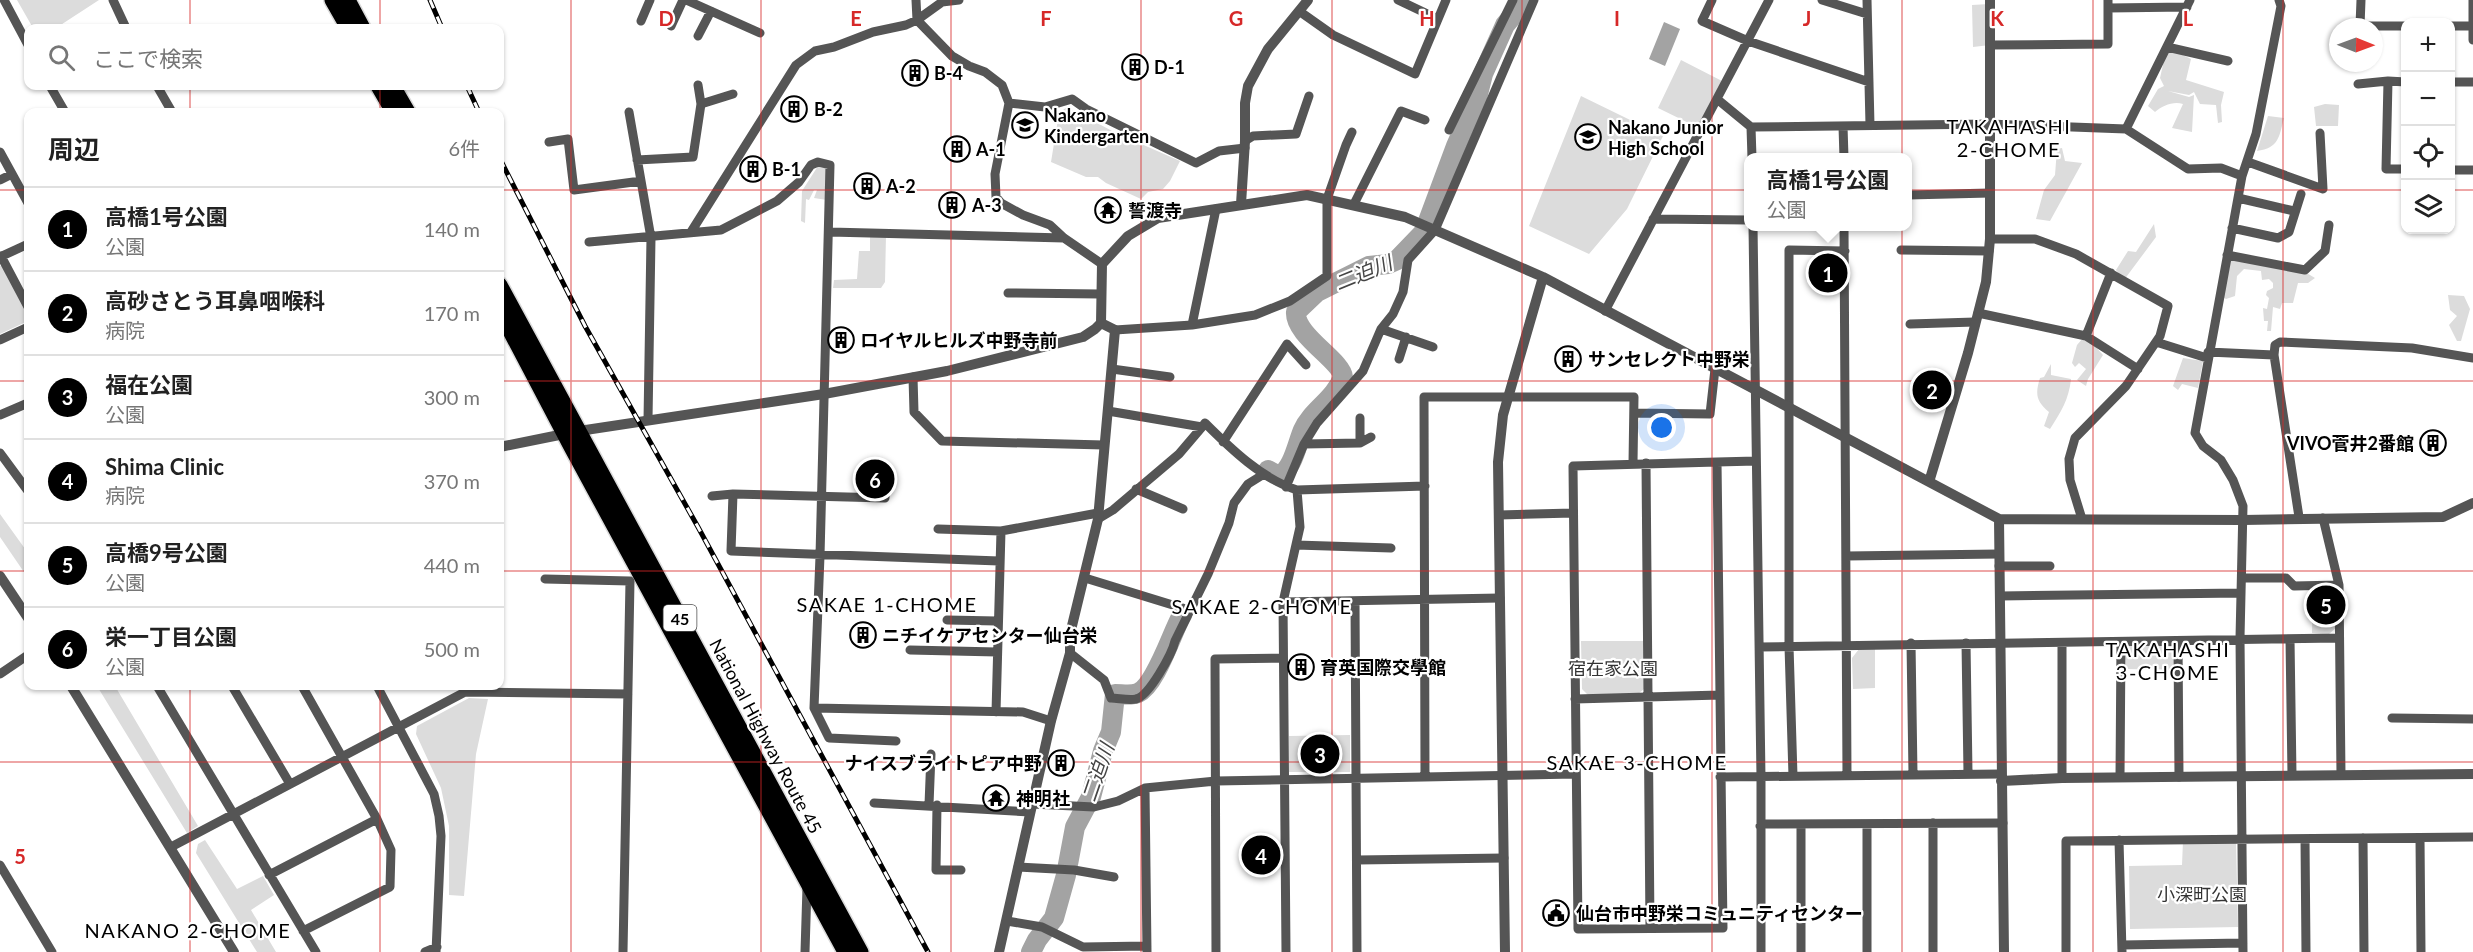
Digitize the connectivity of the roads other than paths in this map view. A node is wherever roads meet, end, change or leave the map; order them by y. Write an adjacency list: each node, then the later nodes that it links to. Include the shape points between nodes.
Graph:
1 (4, 0): 40 (street)
2 (113, 0): 31 (street)
3 (332, 0): 32 (highway)
4 (348, 0): 33 (highway)
5 (650, 0): 30 (street)
6 (685, 0): 24 (street); 34 (street)
7 (916, 0): 29 (street)
8 (959, 0): 29 (street, via 942,2)
9 (1308, 0): 25 (street)
10 (1398, 0): 28 (street)
11 (1446, 0): 28 (street)
12 (1512, 0): 73 (street)
13 (1534, 0): 103 (street)
14 (1712, 0): 42 (street, via 1702,21)
15 (1769, 0): 42 (street)
16 (1822, 0): 26 (street)
17 (1867, 0): 26 (street)
18 (1990, 0): 43 (street)
19 (2279, 0): 82 (street, via 2281,6)
20 (2361, 0): 35 (street, via 2360,26)
21 (2473, 0): 27 (street)
22 (2108, 4): 23 (street); 43 (street, via 2108,44)
23 (2189, 4): 44 (street)
24 (711, 11): 38 (street); 39 (street)
25 (1299, 11): 28 (street, via 1333,35 1415,74); 77 (street, via 1268,48 1248,86)
26 (1867, 14): 47 (street)
27 (2473, 15): 37 (street)
28 (1438, 19)
29 (917, 20): 60 (street, via 952,56 1002,85); 107 (street, via 815,51 796,65)
30 (641, 21)
31 (124, 24)
32 (346, 24)
33 (361, 24)
34 (671, 26)
35 (2401, 26)
36 (2455, 26): 37 (street)
37 (2473, 26): 41 (street)
38 (760, 33)
39 (698, 36)
40 (24, 38)
41 (2473, 40)
42 (1748, 41): 47 (street); 59 (street)
43 (1991, 45): 68 (street)
44 (2168, 47): 45 (street); 72 (street)
45 (2228, 61)
46 (2388, 81): 48 (street); 51 (street); 83 (street, via 2386,169)
47 (1869, 82): 69 (street)
48 (2401, 82)
49 (2455, 82): 50 (street)
50 (2473, 82)
51 (2358, 84)
52 (698, 85): 61 (street)
53 (54, 90): 62 (street)
54 (159, 90): 63 (street)
55 (380, 90): 64 (highway)
56 (395, 90): 65 (highway)
57 (733, 94): 61 (street)
58 (1309, 96): 77 (street, via 1296,134 1253,136)
59 (1718, 99): 71 (street); 100 (street)
60 (1010, 103): 77 (street, via 1045,107 1072,99 1196,163 1219,151); 110 (street, via 995,174 996,197 1016,211 1050,225)
61 (701, 104): 81 (street, via 693,157)
62 (63, 108)
63 (170, 108)
64 (391, 108)
65 (406, 108)
66 (628, 112): 81 (street)
67 (1425, 120): 97 (street, via 1401,111)
68 (1989, 124): 69 (street); 72 (street); 90 (street)
69 (1870, 125): 70 (street)
70 (1843, 126): 71 (street); 80 (street)
71 (1751, 127): 79 (street)
72 (2126, 129): 87 (street, via 2188,169 2222,168)
73 (1449, 130)
74 (1352, 132): 95 (street)
75 (2320, 133): 82 (street, via 2323,189)
76 (549, 142): 89 (street, via 568,139 574,190)
77 (1245, 145): 96 (street)
78 (0, 152): 86 (street)
79 (1752, 153)
80 (1844, 153)
81 (637, 160): 89 (street)
82 (2248, 162): 87 (street)
83 (2401, 169)
84 (2455, 170): 85 (street)
85 (2473, 170)
86 (12, 174): 88 (street); 93 (street)
87 (2242, 176): 94 (street)
88 (0, 180)
89 (641, 181): 109 (street)
90 (1990, 193): 92 (street); 111 (street)
91 (2301, 194): 99 (street)
92 (1912, 195)
93 (24, 196)
94 (2238, 198): 99 (street); 104 (street)
95 (1327, 199): 96 (street, via 1307,195); 97 (street); 131 (street, via 1327,276 1290,301 1255,315)
96 (1241, 204): 98 (street)
97 (1354, 204): 103 (street)
98 (1216, 209): 119 (street, via 1158,218 1128,236); 131 (street)
99 (2294, 211): 104 (street, via 2289,232 2278,238)
100 (1653, 219): 101 (street); 126 (street)
101 (1744, 220)
102 (2329, 225): 117 (street, via 2325,251 2305,270)
103 (1430, 227): 121 (street); 132 (street, via 1408,260 1403,292)
104 (2232, 228): 117 (street)
105 (1753, 231): 150 (street)
106 (1844, 231): 116 (street)
107 (692, 232): 108 (street, via 720,231 777,201 818,162 830,165); 109 (street)
108 (830, 232): 110 (street); 151 (street)
109 (651, 238): 112 (street); 159 (street)
110 (1064, 238): 119 (street)
111 (1990, 239): 115 (street); 120 (street, via 2035,239 2076,254)
112 (589, 242)
113 (24, 246): 118 (street)
114 (1901, 250): 115 (street)
115 (1989, 250): 127 (street)
116 (1845, 251): 154 (street, via 1789,250); 163 (street)
117 (2227, 255): 140 (street)
118 (0, 256): 125 (street)
119 (1102, 264): 124 (street)
120 (2111, 273): 135 (street); 138 (street, via 2168,306)
121 (1543, 277): 126 (street); 152 (street)
122 (504, 293): 161 (highway, National Highway Route 45 / 45)
123 (1008, 293): 124 (street)
124 (1100, 294): 129 (street)
125 (24, 300)
126 (1605, 311): 146 (street)
127 (1977, 317): 130 (street); 135 (street); 177 (street)
128 (504, 319): 161 (highway, National Highway Route 45 / 45)
129 (1101, 323): 134 (street); 148 (street, via 1083,337)
130 (1910, 324)
131 (1192, 325): 134 (street)
132 (1381, 328): 136 (street); 166 (street, via 1363,371 1317,423)
133 (24, 329): 137 (street)
134 (1114, 330): 145 (street)
135 (2086, 336): 147 (street)
136 (1406, 337): 139 (street); 143 (street)
137 (0, 340)
138 (2156, 342): 140 (street); 147 (street)
139 (1433, 347)
140 (2208, 355): 141 (street); 194 (street, via 2195,433 2203,446 2221,460 2233,480 2243,506)
141 (2274, 356): 142 (street, via 2274,345 2280,342 2412,348); 190 (street)
142 (2473, 358)
143 (1399, 359)
144 (1306, 365): 164 (street, via 1287,344)
145 (1112, 369): 149 (street); 155 (street)
146 (1714, 369): 150 (street); 156 (street, via 1710,414)
147 (2138, 369): 193 (street, via 2075,438 2069,459 2070,480)
148 (913, 377): 151 (street); 167 (street, via 914,412 942,441)
149 (1170, 377)
150 (1755, 390): 154 (street); 170 (street)
151 (824, 394): 159 (street); 184 (street)
152 (1509, 396): 156 (street, via 1634,397); 178 (street, via 1424,397); 188 (street, via 1499,440)
153 (24, 405): 157 (street)
154 (1790, 409): 163 (street); 231 (street)
155 (1108, 411): 160 (street); 167 (street)
156 (1634, 413): 173 (street)
157 (0, 415)
158 (1360, 418): 165 (street)
159 (648, 420): 161 (street)
160 (1202, 427): 164 (street, via 1205,423); 180 (street, via 1179,454)
161 (571, 432): 168 (street); 304 (highway, National Highway Route 45 / 45); 320 (highway, National Highway Route 45 / 45)
162 (1371, 437): 165 (street)
163 (1846, 439): 177 (street); 201 (street)
164 (1223, 442): 175 (street)
165 (1360, 442): 166 (street)
166 (1305, 444): 179 (street)
167 (1104, 445): 189 (street)
168 (504, 446)
169 (0, 453): 176 (street)
170 (1756, 461): 171 (street); 230 (street)
171 (1717, 462): 172 (street); 246 (street)
172 (1646, 463): 173 (street); 247 (street)
173 (1633, 464): 187 (street, via 1573,466)
174 (885, 473): 184 (street, via 885,498)
175 (1264, 474): 179 (street); 216 (street, via 1248,484 1234,503 1208,574)
176 (24, 479)
177 (1929, 482): 192 (street)
178 (1425, 486): 181 (street); 213 (street)
179 (1286, 487): 181 (street)
180 (1136, 489): 186 (street); 189 (street, via 1113,510)
181 (1297, 490): 197 (street, via 1300,527)
182 (733, 494): 183 (street); 184 (street); 200 (street, via 731,551)
183 (712, 496)
184 (822, 497): 200 (street)
185 (2473, 503): 191 (street, via 2443,517)
186 (1183, 509)
187 (1573, 513): 188 (street); 248 (street)
188 (1499, 515): 212 (street)
189 (1098, 516): 196 (street); 206 (street)
190 (2300, 517): 191 (street); 194 (street)
191 (2323, 518): 209 (street)
192 (1999, 519): 193 (street); 199 (street)
193 (2082, 519): 194 (street)
194 (2243, 520): 207 (street)
195 (938, 530): 196 (street)
196 (1000, 531): 202 (street)
197 (1296, 546): 198 (street); 215 (street)
198 (1391, 548)
199 (1999, 554): 201 (street); 203 (street)
200 (820, 556): 202 (street); 249 (street)
201 (1846, 556): 229 (street)
202 (999, 561): 219 (street)
203 (1999, 566): 204 (street); 211 (street)
204 (2050, 566)
205 (0, 576): 217 (street)
206 (1084, 578): 216 (street); 234 (street, via 1070,634)
207 (2242, 578): 209 (street, via 2286,578 2294,586); 210 (street)
208 (545, 579): 245 (street, via 630,581)
209 (2339, 585): 221 (street)
210 (2241, 593): 211 (street); 220 (street)
211 (2000, 596): 224 (street)
212 (1500, 598): 213 (street); 265 (street)
213 (1425, 600): 214 (street); 268 (street)
214 (1355, 601): 215 (street); 272 (street)
215 (1283, 602): 236 (street)
216 (1189, 610): 234 (street, via 1173,650 1147,693 1136,699 1116,698 1104,680)
217 (24, 612)
218 (946, 620): 219 (street)
219 (997, 621): 233 (street)
220 (2240, 638): 222 (street); 223 (street); 267 (street)
221 (2338, 638): 222 (street); 264 (street)
222 (2290, 639): 263 (street)
223 (2178, 640): 225 (street); 271 (street)
224 (2000, 642): 227 (street); 228 (street); 274 (street)
225 (2121, 642): 228 (street); 270 (street)
226 (1911, 643): 227 (street); 229 (street); 260 (street)
227 (1966, 643): 258 (street)
228 (2062, 643): 275 (street)
229 (1846, 644): 231 (street); 262 (street)
230 (1759, 646): 231 (street); 273 (street)
231 (1789, 646): 266 (street)
232 (910, 651): 233 (street)
233 (997, 652): 250 (street)
234 (1070, 653): 253 (street)
235 (24, 658): 237 (street)
236 (1283, 658): 276 (street); 277 (street, via 1215,658)
237 (0, 674)
238 (73, 690): 296 (street)
239 (159, 690): 283 (street)
240 (233, 690): 278 (street)
241 (304, 690): 257 (street)
242 (379, 690): 254 (street)
243 (463, 690): 254 (street)
244 (498, 690): 245 (street)
245 (628, 694): 317 (street)
246 (1720, 695): 247 (street); 269 (street)
247 (1648, 697): 248 (street); 306 (street)
248 (1575, 699): 259 (street)
249 (814, 708): 250 (street); 255 (street, via 829,738)
250 (996, 712): 253 (street, via 1023,712)
251 (2392, 718): 252 (street)
252 (2473, 718)
253 (1051, 721): 282 (street)
254 (400, 726): 257 (street); 310 (street, via 434,794 439,816)
255 (896, 741)
256 (931, 754): 281 (street)
257 (342, 757): 278 (street); 284 (street)
258 (1968, 773): 260 (street); 274 (street)
259 (1575, 774): 265 (street); 306 (street, via 1578,929)
260 (1913, 774): 262 (street)
261 (2473, 774): 264 (street)
262 (1847, 775): 266 (street)
263 (2292, 775): 264 (street); 267 (street)
264 (2341, 775)
265 (1503, 776): 268 (street); 297 (street)
266 (1793, 776): 273 (street)
267 (2240, 776): 271 (street); 291 (street)
268 (1425, 777): 272 (street)
269 (1720, 777): 273 (street); 306 (street, via 1723,928)
270 (2120, 777): 271 (street); 275 (street)
271 (2179, 777)
272 (1356, 778): 276 (street); 298 (street)
273 (1761, 778): 289 (street)
274 (2001, 778): 275 (street); 286 (street)
275 (2062, 778)
276 (1284, 780): 277 (street); 323 (street)
277 (1216, 781): 279 (street); 322 (street)
278 (290, 784): 283 (street)
279 (1145, 788): 282 (street, via 1094,807); 311 (street)
280 (874, 803): 281 (street)
281 (933, 805): 282 (street); 301 (street, via 936,870)
282 (1031, 808): 300 (street)
283 (232, 814): 296 (street); 302 (street)
284 (376, 819): 302 (street); 307 (street, via 391,850 390,887)
285 (1933, 823): 286 (street); 288 (street); 329 (street)
286 (2003, 823): 330 (street)
287 (1801, 824): 288 (street); 289 (street); 327 (street)
288 (1867, 824): 328 (street)
289 (1760, 826): 326 (street)
290 (2473, 837): 293 (street)
291 (2242, 838): 294 (street); 295 (street); 309 (street)
292 (2363, 838): 293 (street); 294 (street); 333 (street)
293 (2420, 838): 334 (street)
294 (2305, 839): 332 (street)
295 (2118, 840): 312 (street); 331 (street, via 2066,841)
296 (171, 847): 314 (street)
297 (1504, 858): 298 (street); 325 (street)
298 (1357, 860): 324 (street)
299 (0, 865): 313 (street)
300 (1018, 867): 303 (street, via 1069,869); 305 (street)
301 (961, 870)
302 (269, 874): 307 (street)
303 (1114, 877)
304 (807, 881): 318 (street); 319 (highway, National Highway Route 45 / 45)
305 (1006, 921): 311 (street, via 1045,929 1083,947); 321 (street)
306 (1650, 928)
307 (303, 930): 315 (street)
308 (2182, 948): 309 (street); 312 (street)
309 (2243, 948)
310 (436, 949): 316 (street)
311 (1147, 949)
312 (2122, 949)
313 (52, 952)
314 (234, 952)
315 (316, 952)
316 (425, 952)
317 (623, 952)
318 (805, 952)
319 (845, 952)
320 (861, 952)
321 (999, 952)
322 (1216, 952)
323 (1286, 952)
324 (1357, 952)
325 (1505, 952)
326 (1761, 952)
327 (1801, 952)
328 (1867, 952)
329 (1933, 952)
330 (2004, 952)
331 (2066, 952)
332 (2306, 952)
333 (2364, 952)
334 (2421, 952)

